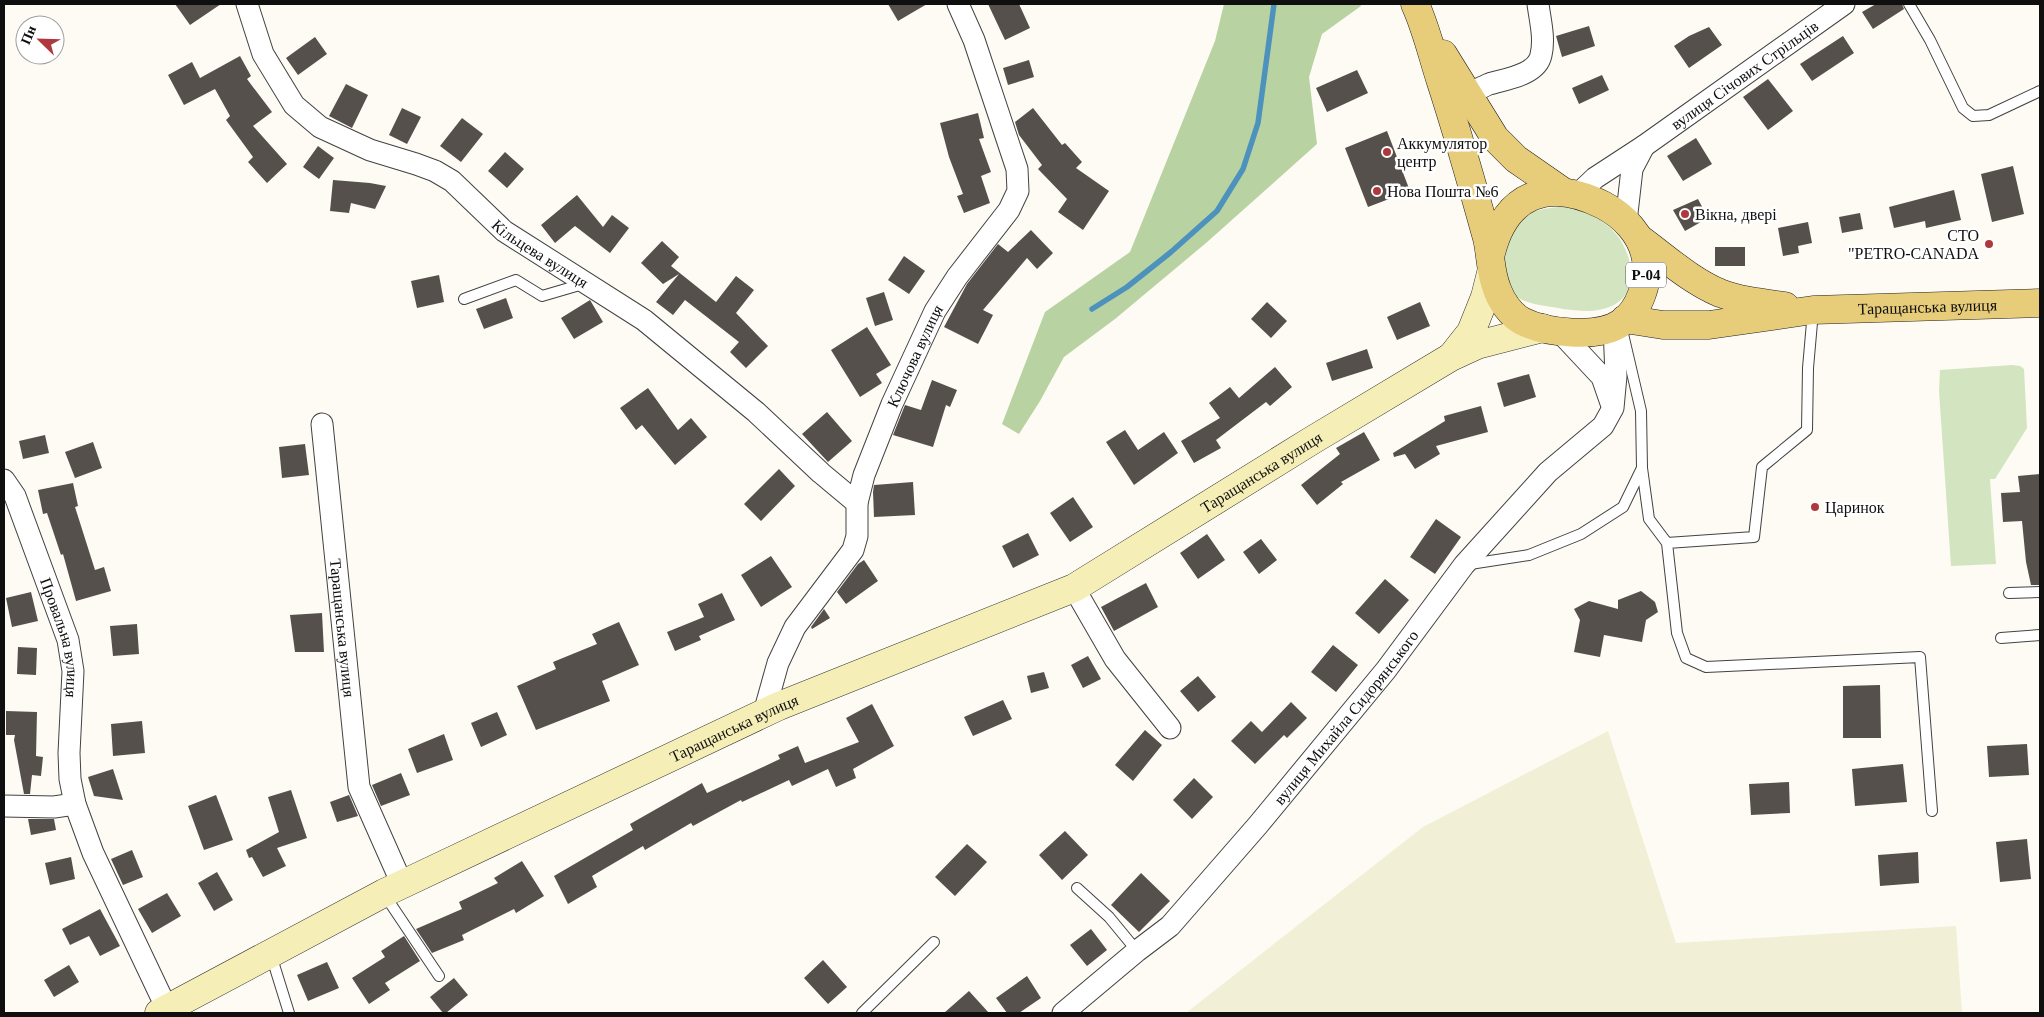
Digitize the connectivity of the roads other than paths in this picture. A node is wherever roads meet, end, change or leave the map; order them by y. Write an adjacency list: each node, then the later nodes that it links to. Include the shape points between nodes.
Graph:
1 (247, 4): 13 (street, Кільцева вулиця, via 262,54 294,106 336,134 370,150 435,171 452,181 504,231)
2 (958, 4): 24 (street, Ключова вулиця, via 974,40 1017,169 1018,191 1009,210 935,311 892,404 864,475)
3 (1538, 4): 8 (street, via 1543,38 1541,56 1535,66 1524,74)
4 (1844, 4): 9 (street, вулиця Січових Стрільців)
5 (1909, 4): 7 (lane, via 1964,108 1974,116 1989,115)
6 (1418, 10): 8 (main road, Р-04); 12 (main road, Р-04, via 1463,148)
7 (2040, 90)
8 (1468, 94): 10 (main road, Р-04, via 1495,138 1516,159)
9 (1644, 146): 10 (street, вулиця Січових Стрільців); 11 (street, вулиця Січових Стрільців, via 1632,169)
10 (1570, 192): 11 (main road, Р-04, via 1610,209); 12 (main road, via 1544,192 1514,208 1495,237)
11 (1633, 231): 16 (main road, Таращанська вулиця / Р-04, via 1691,277 1720,293 1752,302); 17 (main road, Р-04, via 1646,259 1646,275 1642,294)
12 (1491, 263): 18 (main road, Р-04, via 1498,292 1508,308 1522,320); 19 (main road, Таращанська вулиця, via 1485,298 1471,332)
13 (584, 283): 14 (lane, via 542,296 516,280); 24 (street, Кільцева вулиця, via 644,320 756,412)
14 (464, 300)
15 (2040, 304): 16 (main road, Таращанська вулиця / Р-04)
16 (1813, 310): 17 (main road, Таращанська вулиця / Р-04, via 1709,325); 25 (lane, via 1807,430 1762,467 1754,537)
17 (1620, 323): 18 (main road, Р-04, via 1580,333); 20 (street); 22 (lane, via 1641,411)
18 (1551, 330): 19 (main road, Таращанська вулиця, via 1484,343); 20 (street, via 1602,377)
19 (1451, 357): 27 (main road, Таращанська вулиця)
20 (1613, 408): 26 (street, вулиця Михайла Сидорянського, via 1603,426 1548,472)
21 (322, 424): 37 (street, Таращанська вулиця, via 359,787)
22 (1642, 468): 25 (lane, via 1649,519); 26 (lane, via 1623,508 1581,534 1529,555)
23 (4, 480): 34 (street, Провальна вулиця, via 15,496 68,640 74,671 69,753)
24 (857, 503): 32 (street, Ключова вулиця, via 853,550 795,626 778,663)
25 (1667, 543): 36 (lane, via 1677,633 1686,658 1706,667 1920,657)
26 (1464, 565): 40 (street, вулиця Михайла Сидорянського, via 1386,670 1258,825 1170,926)
27 (1074, 588): 32 (main road, Таращанська вулиця); 33 (street, via 1115,659)
28 (2040, 592): 29 (lane)
29 (2009, 593)
30 (2040, 635): 31 (lane)
31 (2001, 638)
32 (764, 713): 37 (main road, Таращанська вулиця)
33 (1170, 728)
34 (75, 804): 35 (street); 43 (street, Провальна вулиця)
35 (4, 806)
36 (1932, 811)
37 (393, 888): 41 (main road, Таращанська вулиця); 42 (lane)
38 (1077, 888): 40 (lane)
39 (934, 942): 45 (lane)
40 (1137, 951): 46 (street, вулиця Михайла Сидорянського)
41 (271, 954): 43 (main road, Таращанська вулиця); 44 (lane)
42 (439, 976)
43 (163, 1011)
44 (289, 1013)
45 (862, 1013)
46 (1063, 1013)

